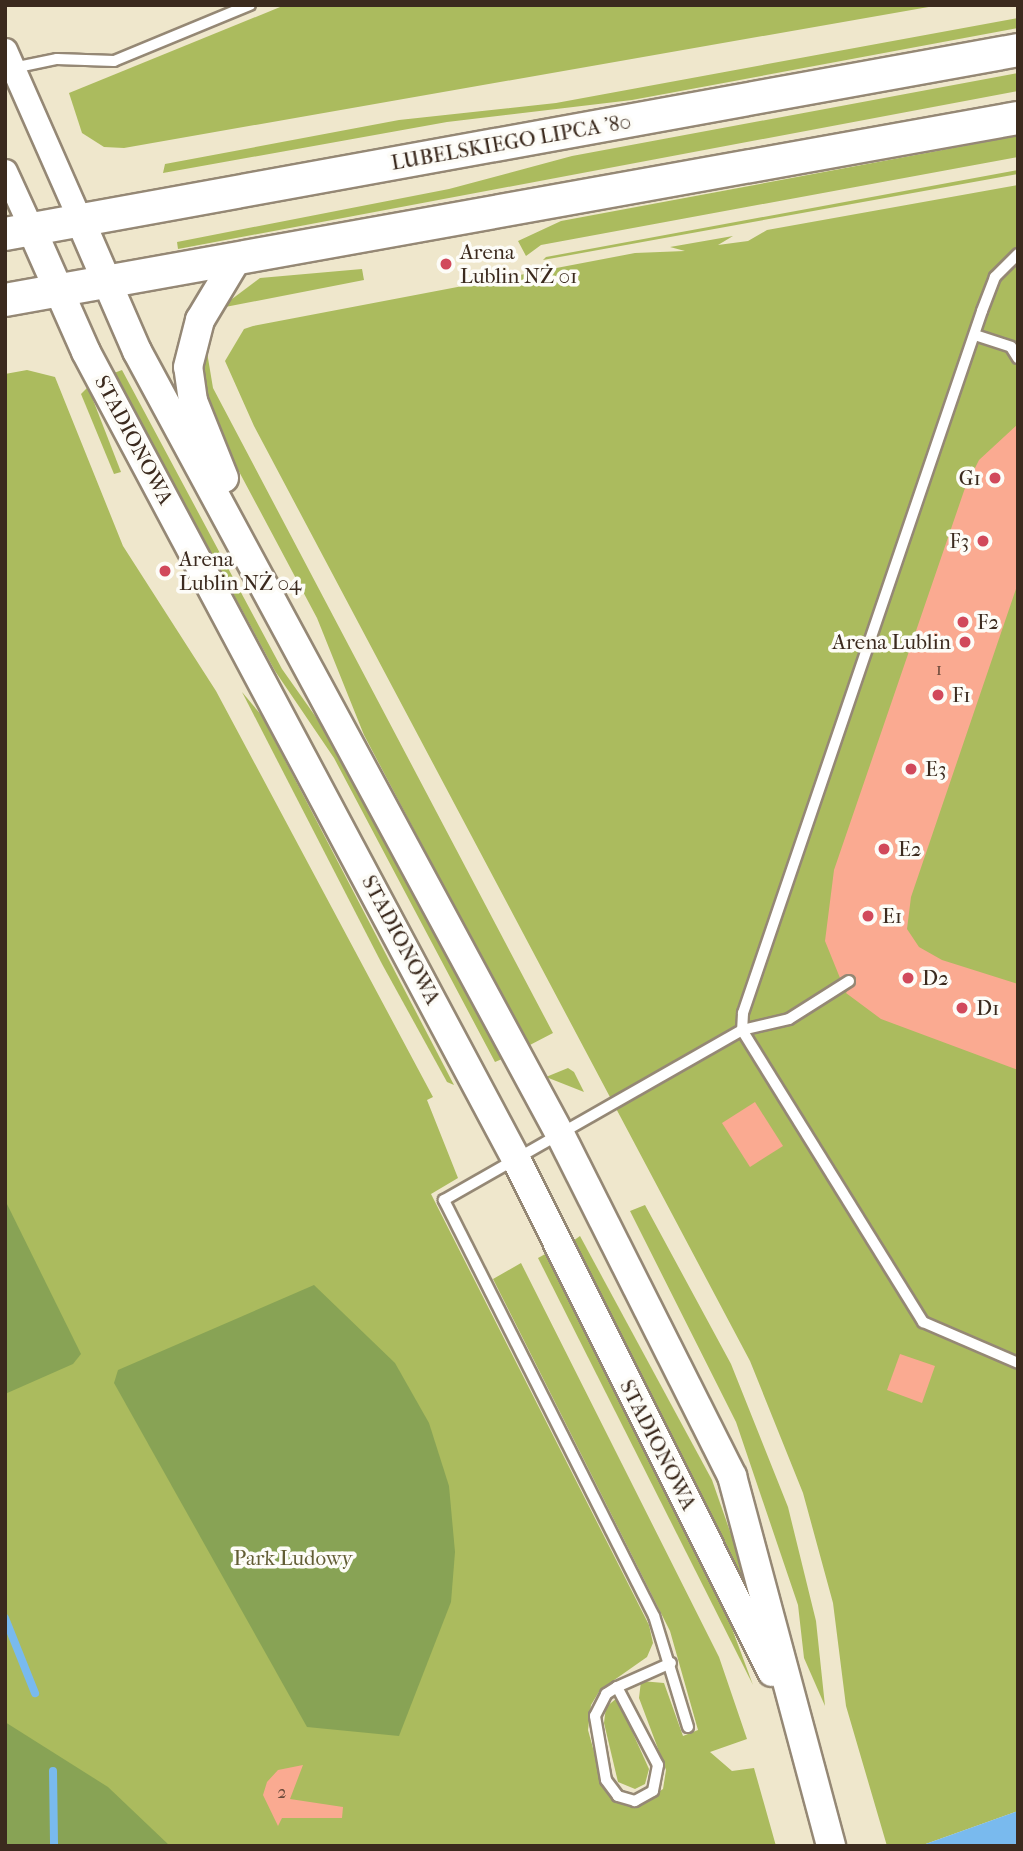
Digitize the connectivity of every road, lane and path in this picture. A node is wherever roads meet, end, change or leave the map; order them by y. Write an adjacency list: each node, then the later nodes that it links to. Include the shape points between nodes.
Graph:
1 (250, 5): 3 (lane, via 114,61)
2 (1018, 50): 6 (main road, LUBELSKIEGO LIPCA '80)
3 (9, 59): 6 (street, STADIONOWA)
4 (1018, 118): 9 (main road)
5 (5, 171): 7 (street, STADIONOWA)
6 (80, 220): 7 (main road, LUBELSKIEGO LIPCA '80); 10 (street, STADIONOWA)
7 (19, 232): 11 (street, STADIONOWA)
8 (1018, 254): 13 (lane, via 995,277)
9 (236, 260): 10 (main road); 15 (street, STADIONOWA, via 192,337 187,379)
10 (106, 282): 11 (main road); 15 (street, STADIONOWA, via 137,351)
11 (59, 291): 12 (main road); 19 (street, STADIONOWA)
12 (5, 300)
13 (975, 335): 14 (lane, via 1011,347); 17 (lane)
14 (1018, 358)
15 (253, 556): 18 (street, STADIONOWA)
16 (849, 981): 17 (lane, via 789,1019)
17 (742, 1030): 18 (lane); 20 (lane, via 923,1322)
18 (561, 1136): 19 (lane); 23 (street, STADIONOWA, via 732,1476)
19 (517, 1161): 21 (lane, via 444,1200 654,1616); 23 (street, STADIONOWA)
20 (1018, 1363)
21 (671, 1663): 22 (lane); 24 (lane)
22 (617, 1687): 22 (lane, via 658,1765 653,1791 635,1801 611,1789 596,1728 601,1700)
23 (792, 1712): 25 (street, STADIONOWA)
24 (688, 1727)
25 (831, 1846)

